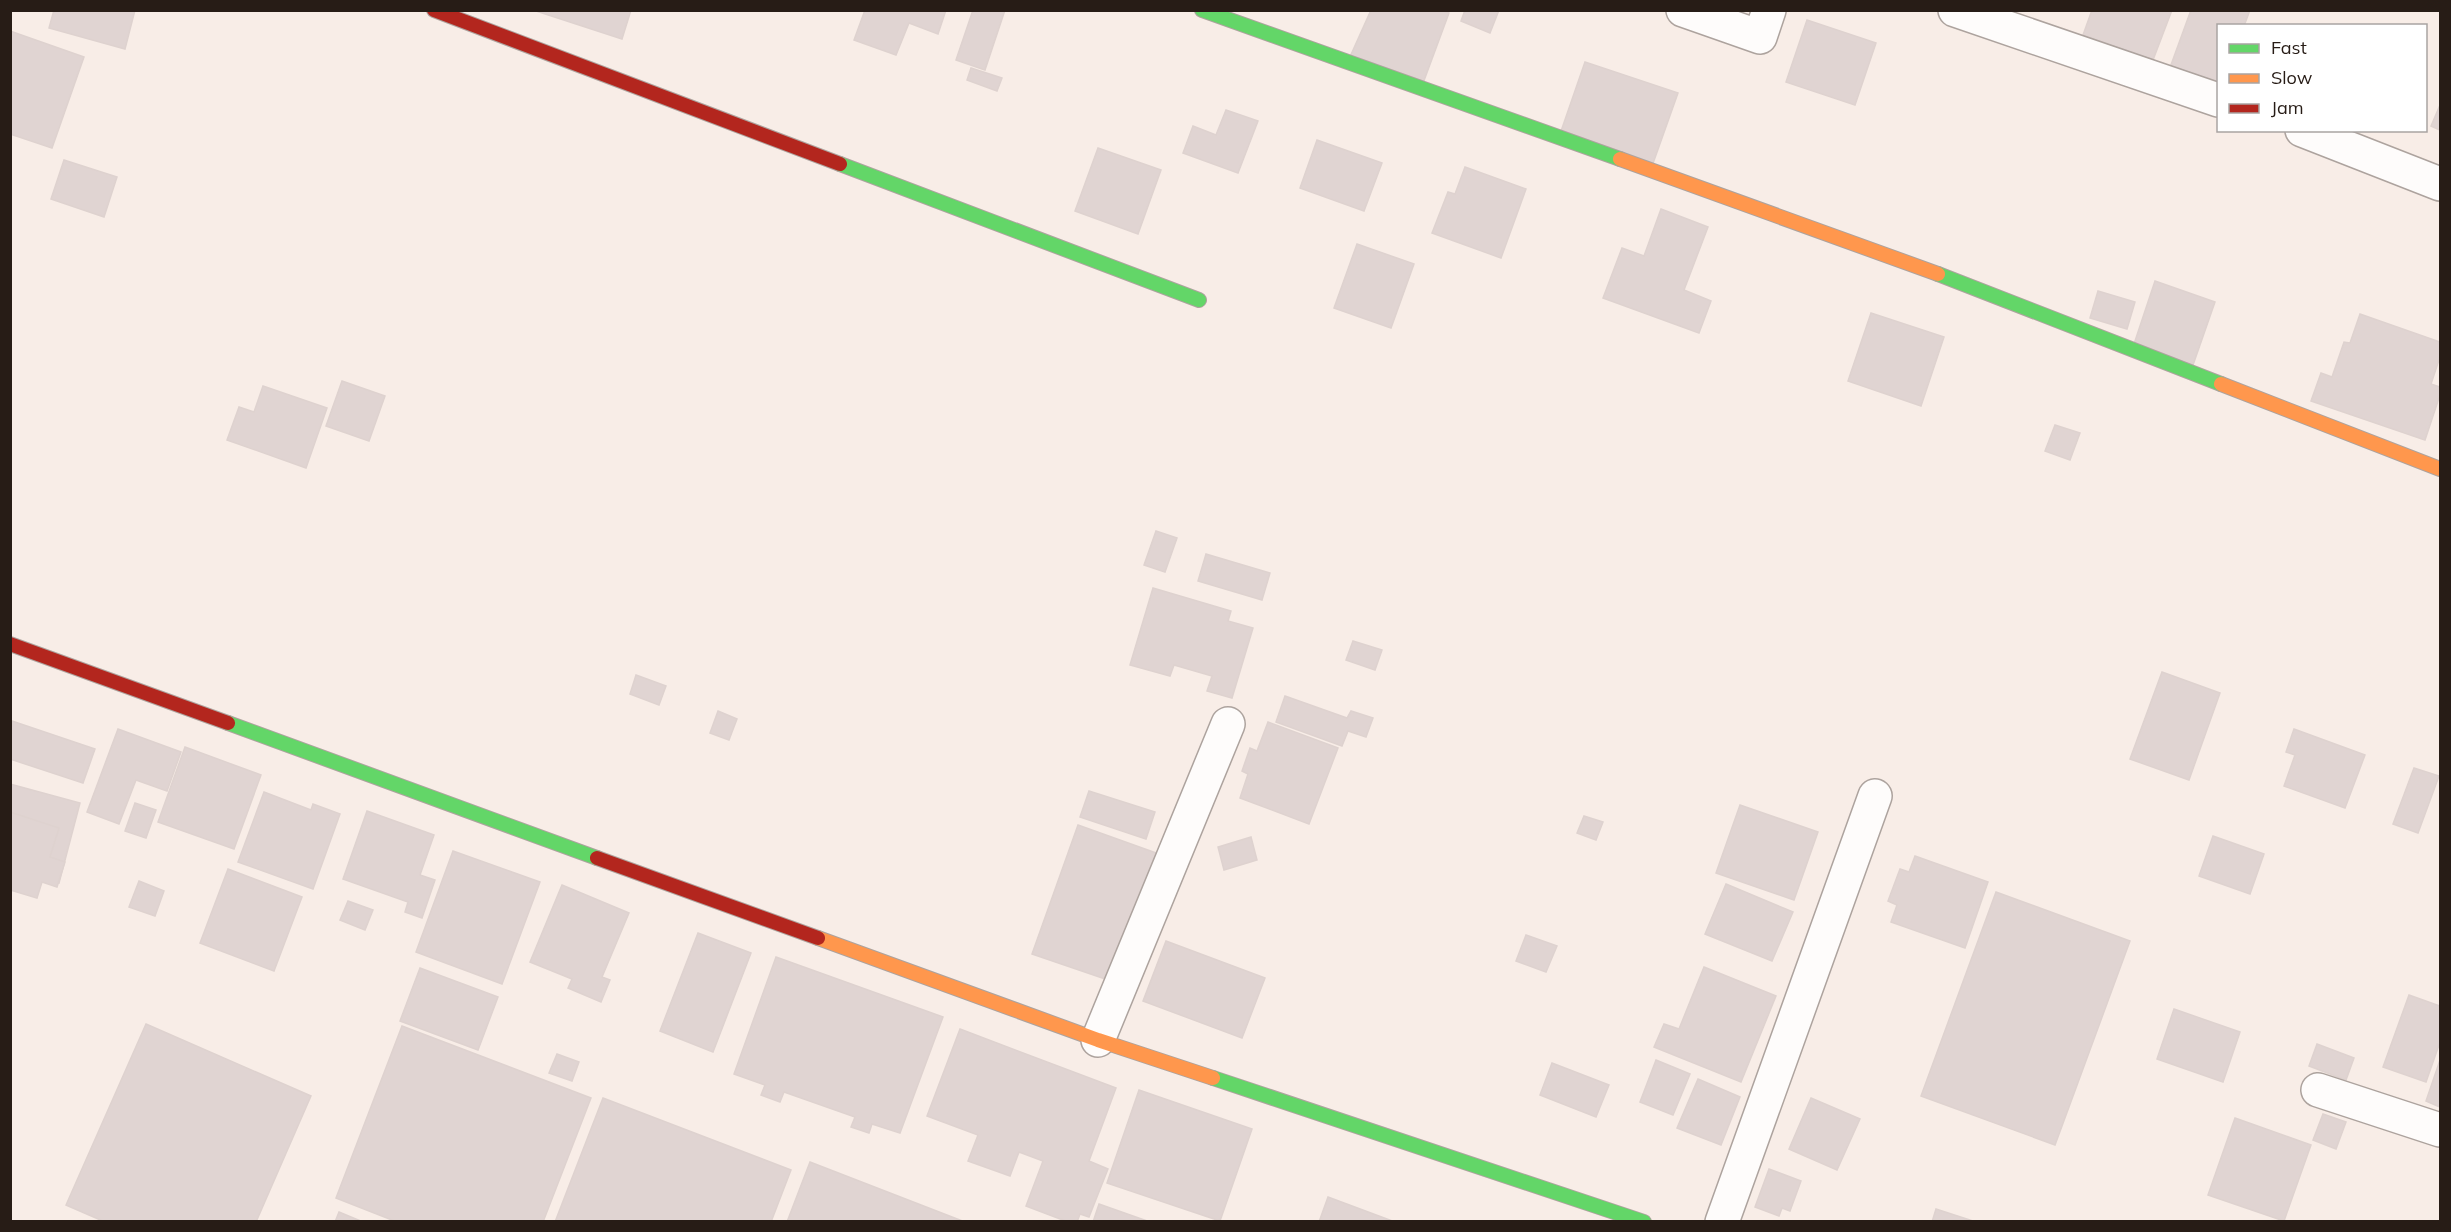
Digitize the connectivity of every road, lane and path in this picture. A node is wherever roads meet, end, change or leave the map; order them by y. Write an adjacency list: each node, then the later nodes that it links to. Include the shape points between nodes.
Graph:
1 (434, 10): 9 (street)
2 (1202, 10): 10 (street, via 1889,255)
3 (1683, 10): 4 (street, via 1760,37)
4 (1769, 10)
5 (1955, 10): 6 (street)
6 (2217, 100)
7 (2307, 132): 8 (street)
8 (2440, 184)
9 (1199, 300)
10 (2440, 469)
11 (10, 644): 14 (street)
12 (1228, 724): 14 (street)
13 (1875, 796): 18 (street)
14 (1098, 1040): 17 (street)
15 (2318, 1090): 16 (street)
16 (2440, 1130)
17 (1644, 1221)
18 (1722, 1221)

